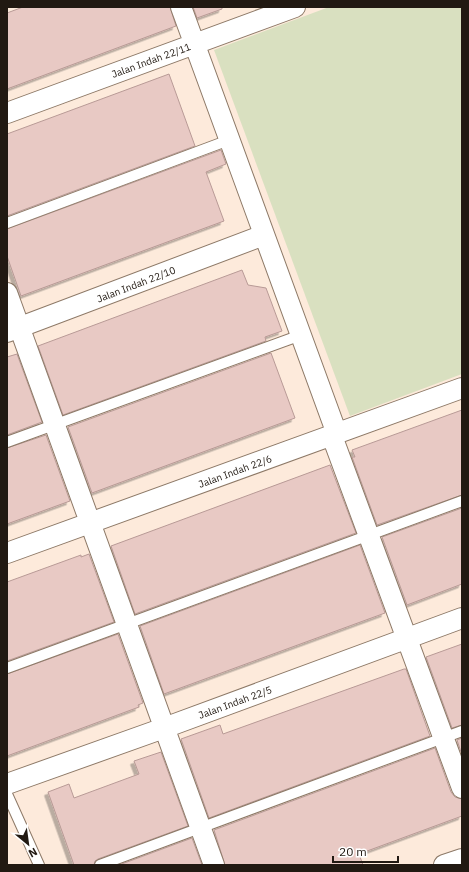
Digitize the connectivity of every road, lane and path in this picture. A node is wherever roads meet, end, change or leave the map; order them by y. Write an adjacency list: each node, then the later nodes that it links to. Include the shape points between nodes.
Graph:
1 (181, 7): 3 (street)
2 (295, 7): 3 (street, Jalan Indah 22/11)
3 (195, 44): 4 (street, Jalan Indah 22/11); 5 (street)
4 (7, 113)
5 (229, 140): 6 (lane); 7 (street)
6 (7, 223)
7 (264, 235): 9 (street, Jalan Indah 22/10); 10 (street)
8 (7, 293): 9 (street)
9 (13, 330): 12 (street)
10 (301, 335): 12 (lane); 13 (street)
11 (462, 388): 13 (street, Jalan Indah 22/6)
12 (55, 424): 14 (lane); 16 (street)
13 (335, 435): 16 (street, Jalan Indah 22/6); 17 (street)
14 (7, 442)
15 (462, 501): 17 (lane)
16 (89, 523): 18 (street, Jalan Indah 22/6); 20 (street)
17 (369, 534): 20 (lane); 21 (street)
18 (7, 553)
19 (462, 618): 21 (street, Jalan Indah 22/5)
20 (127, 624): 22 (lane); 23 (street)
21 (407, 638): 23 (street, Jalan Indah 22/5); 25 (street)
22 (7, 668)
23 (164, 728): 26 (street, Jalan Indah 22/5); 29 (street)
24 (462, 731): 25 (lane)
25 (444, 738): 27 (street); 29 (lane)
26 (7, 784)
27 (462, 788)
28 (7, 794): 31 (lane)
29 (201, 828): 32 (lane); 33 (street)
30 (462, 859): 34 (street)
31 (39, 865)
32 (100, 865)
33 (214, 865)
34 (444, 865)

